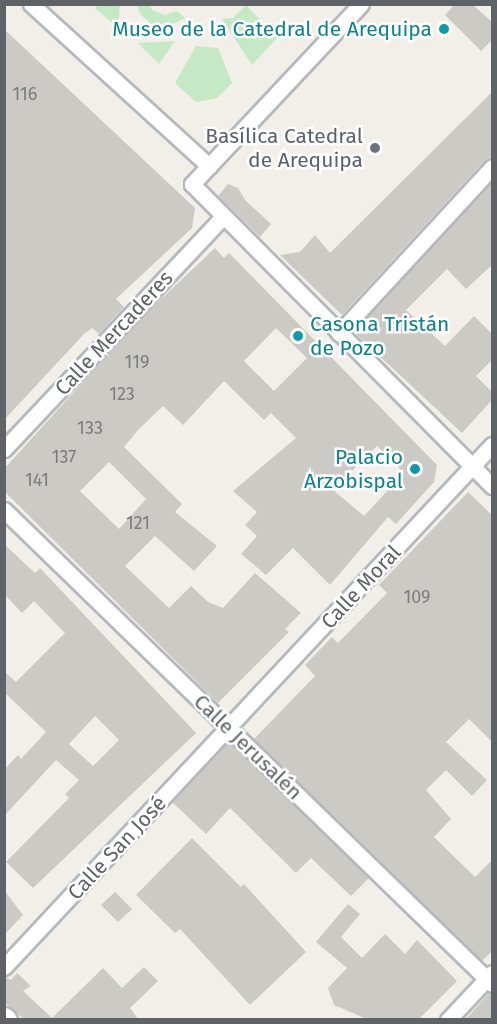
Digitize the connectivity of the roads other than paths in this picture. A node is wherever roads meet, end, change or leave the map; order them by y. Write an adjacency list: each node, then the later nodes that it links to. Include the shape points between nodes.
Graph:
1 (31, 4): 3 (street)
2 (361, 4): 3 (street)
3 (209, 166): 5 (street, via 192,184)
4 (492, 167): 6 (street)
5 (224, 217): 6 (street); 8 (street, Calle Mercaderes)
6 (339, 333): 9 (street)
7 (492, 445): 9 (street, Calle Moral)
8 (4, 449)
9 (472, 467): 10 (street); 12 (street, Calle Moral)
10 (492, 486)
11 (4, 510): 12 (street, Calle Jerusalén)
12 (229, 729): 13 (street, Calle San José); 14 (street, Calle Jerusalén)
13 (4, 966)
14 (491, 979): 15 (street)
15 (448, 1020)

